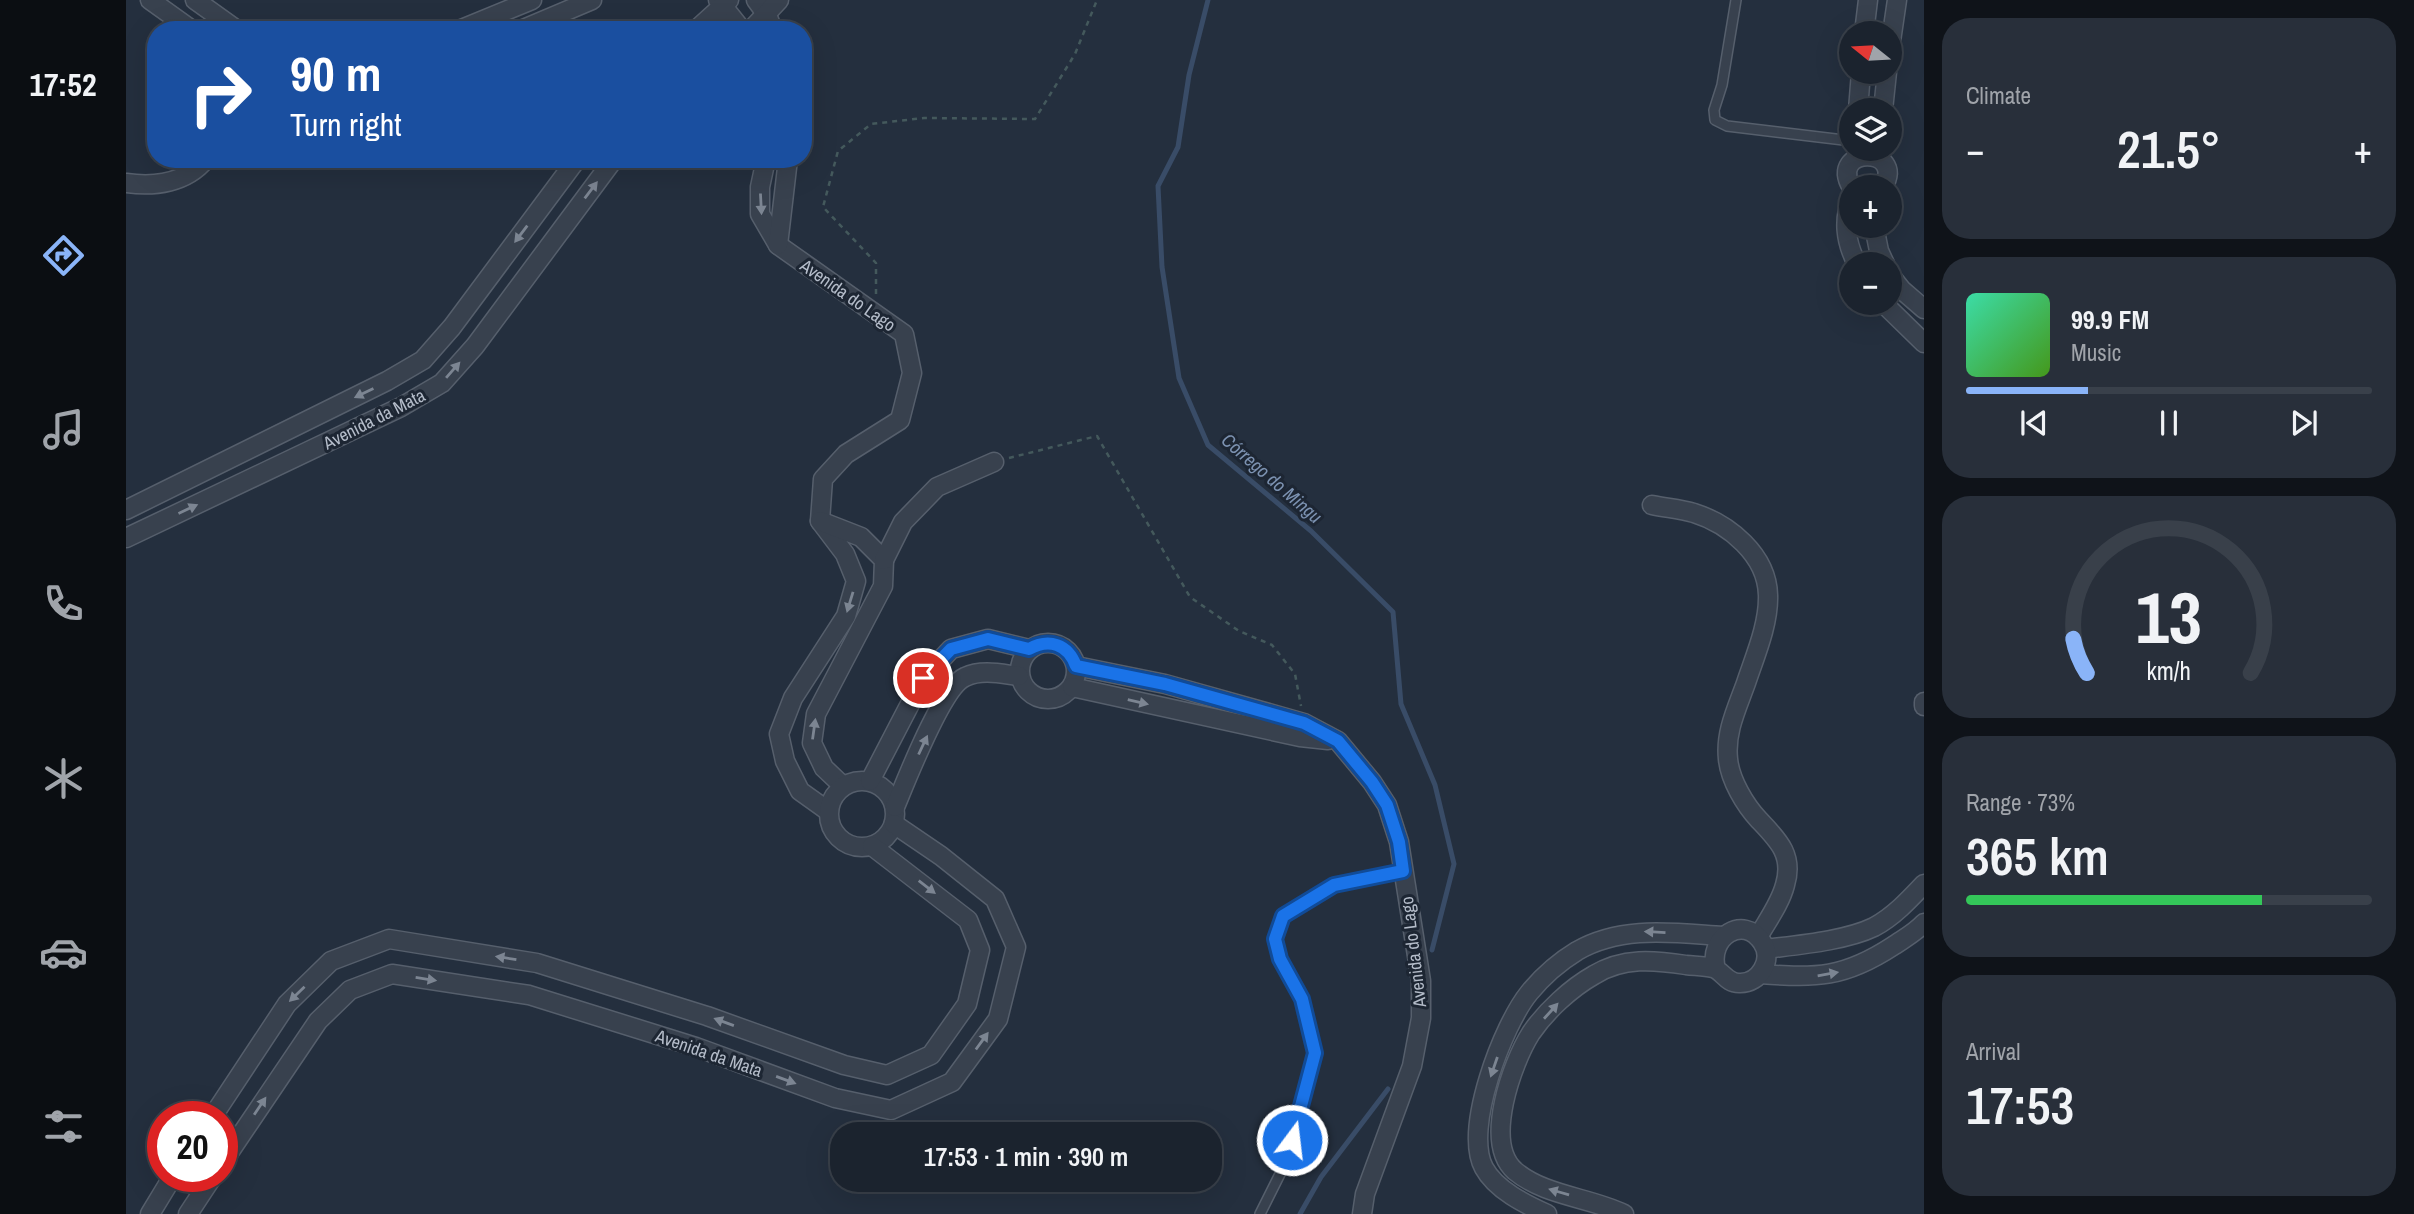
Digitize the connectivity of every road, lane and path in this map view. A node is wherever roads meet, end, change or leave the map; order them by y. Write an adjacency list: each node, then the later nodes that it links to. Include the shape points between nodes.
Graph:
1 (150, 0): 12 (street)
2 (195, 0): 13 (street)
3 (532, 0): 14 (street)
4 (592, 0): 15 (street)
5 (755, 0): 18 (street)
6 (779, 0): 19 (street)
7 (1097, 0): 32 (path, via 1075,54 1035,119 924,118 871,124 838,151 823,207 876,264)
8 (1736, 0): 22 (lane, via 1715,120 1727,126)
9 (1868, 0): 20 (street)
10 (1897, 0): 21 (street)
11 (724, 2): 16 (street); 17 (street)
12 (179, 21)
13 (224, 21)
14 (481, 21)
15 (542, 21)
16 (705, 21)
17 (736, 21)
18 (769, 21)
19 (770, 21)
20 (1865, 21)
21 (1894, 21)
22 (1839, 139)
23 (199, 168): 28 (street, via 174,181)
24 (570, 168): 37 (street, Avenida da Mata, one-way to 37, via 423,360)
25 (607, 168): 39 (street, Avenida da Mata, one-way to 25, via 442,383 475,346)
26 (764, 168): 29 (street, Avenida do Lago, one-way to 29, via 760,214)
27 (787, 168): 29 (street)
28 (126, 183)
29 (778, 245): 32 (street, Avenida do Lago)
30 (1902, 290): 31 (street)
31 (1924, 309)
32 (877, 314): 38 (street, Avenida do Lago, via 904,334 912,373 900,420 846,454 823,479)
33 (1895, 315): 34 (street)
34 (1924, 343)
35 (993, 462): 40 (street, via 937,487 903,522); 45 (path, via 1097,436 1190,597 1239,631 1272,645 1295,674)
36 (1652, 505): 56 (street, via 1712,520 1755,556 1766,579 1767,610 1728,735 1728,761 1738,790 1776,836 1787,863 1786,885)
37 (126, 510)
38 (820, 521): 40 (street, via 861,537); 49 (street, one-way to 49, via 845,554 856,581 846,616 793,698 779,734 785,761 800,791)
39 (126, 538)
40 (884, 560): 48 (street, one-way to 40, via 824,768 812,743 816,714 883,586)
41 (1029, 649): 42 (street, via 1057,644 1066,649); 43 (street); 47 (street, via 988,639 951,649 923,678)
42 (1076, 666): 44 (street); 45 (street, Avenida do Lago, via 1165,684)
43 (1019, 676): 44 (street, via 1037,698 1056,699); 50 (street, one-way to 43, via 945,696 963,677 988,672)
44 (1072, 687): 46 (street, one-way to 46, via 1300,737)
45 (1304, 723): 46 (street, Avenida do Lago)
46 (1338, 741): 52 (street, Avenida do Lago, via 1387,805)
47 (870, 781): 48 (street); 50 (street, via 890,796)
48 (843, 786): 49 (street)
49 (828, 811): 51 (street, via 830,824 842,841 862,848)
50 (894, 816): 51 (street, via 889,834); 60 (street, Avenida da Mata, one-way to 50, via 318,1021 350,990 392,974 529,995 696,1047 835,1098 891,1110 952,1082 998,1019 1016,947 995,899)
51 (872, 846): 59 (street, Avenida da Mata, one-way to 59, via 968,920 981,950 967,1004 930,1055 887,1075 844,1065 537,963 389,939 331,961 287,1004)
52 (1403, 871): 65 (lane, via 1334,885 1283,916 1275,939 1280,959 1302,999 1315,1053 1286,1162); 66 (street, Avenida do Lago, via 1421,981 1421,1018 1412,1066 1365,1194)
53 (1924, 884): 56 (street, via 1872,927 1819,943)
54 (1924, 923): 58 (street, one-way to 54, via 1810,977 1838,973 1877,956)
55 (1723, 936): 56 (street, via 1748,931); 57 (street, via 1714,951); 67 (street, one-way to 67, via 1643,932 1615,936 1578,951 1544,976 1518,1010 1503,1040 1479,1116 1479,1154 1496,1184)
56 (1762, 943): 58 (street, via 1765,967)
57 (1716, 969): 58 (street, via 1737,984); 68 (street, one-way to 57, via 1544,1188 1504,1159 1499,1127 1516,1067 1531,1033 1561,1000 1594,974 1646,959)
58 (1760, 974)
59 (223, 1101)
60 (238, 1139)
61 (163, 1192): 63 (street)
62 (203, 1192): 64 (street)
63 (150, 1214)
64 (188, 1214)
65 (1260, 1214)
66 (1362, 1214)
67 (1547, 1214)
68 (1623, 1214)

